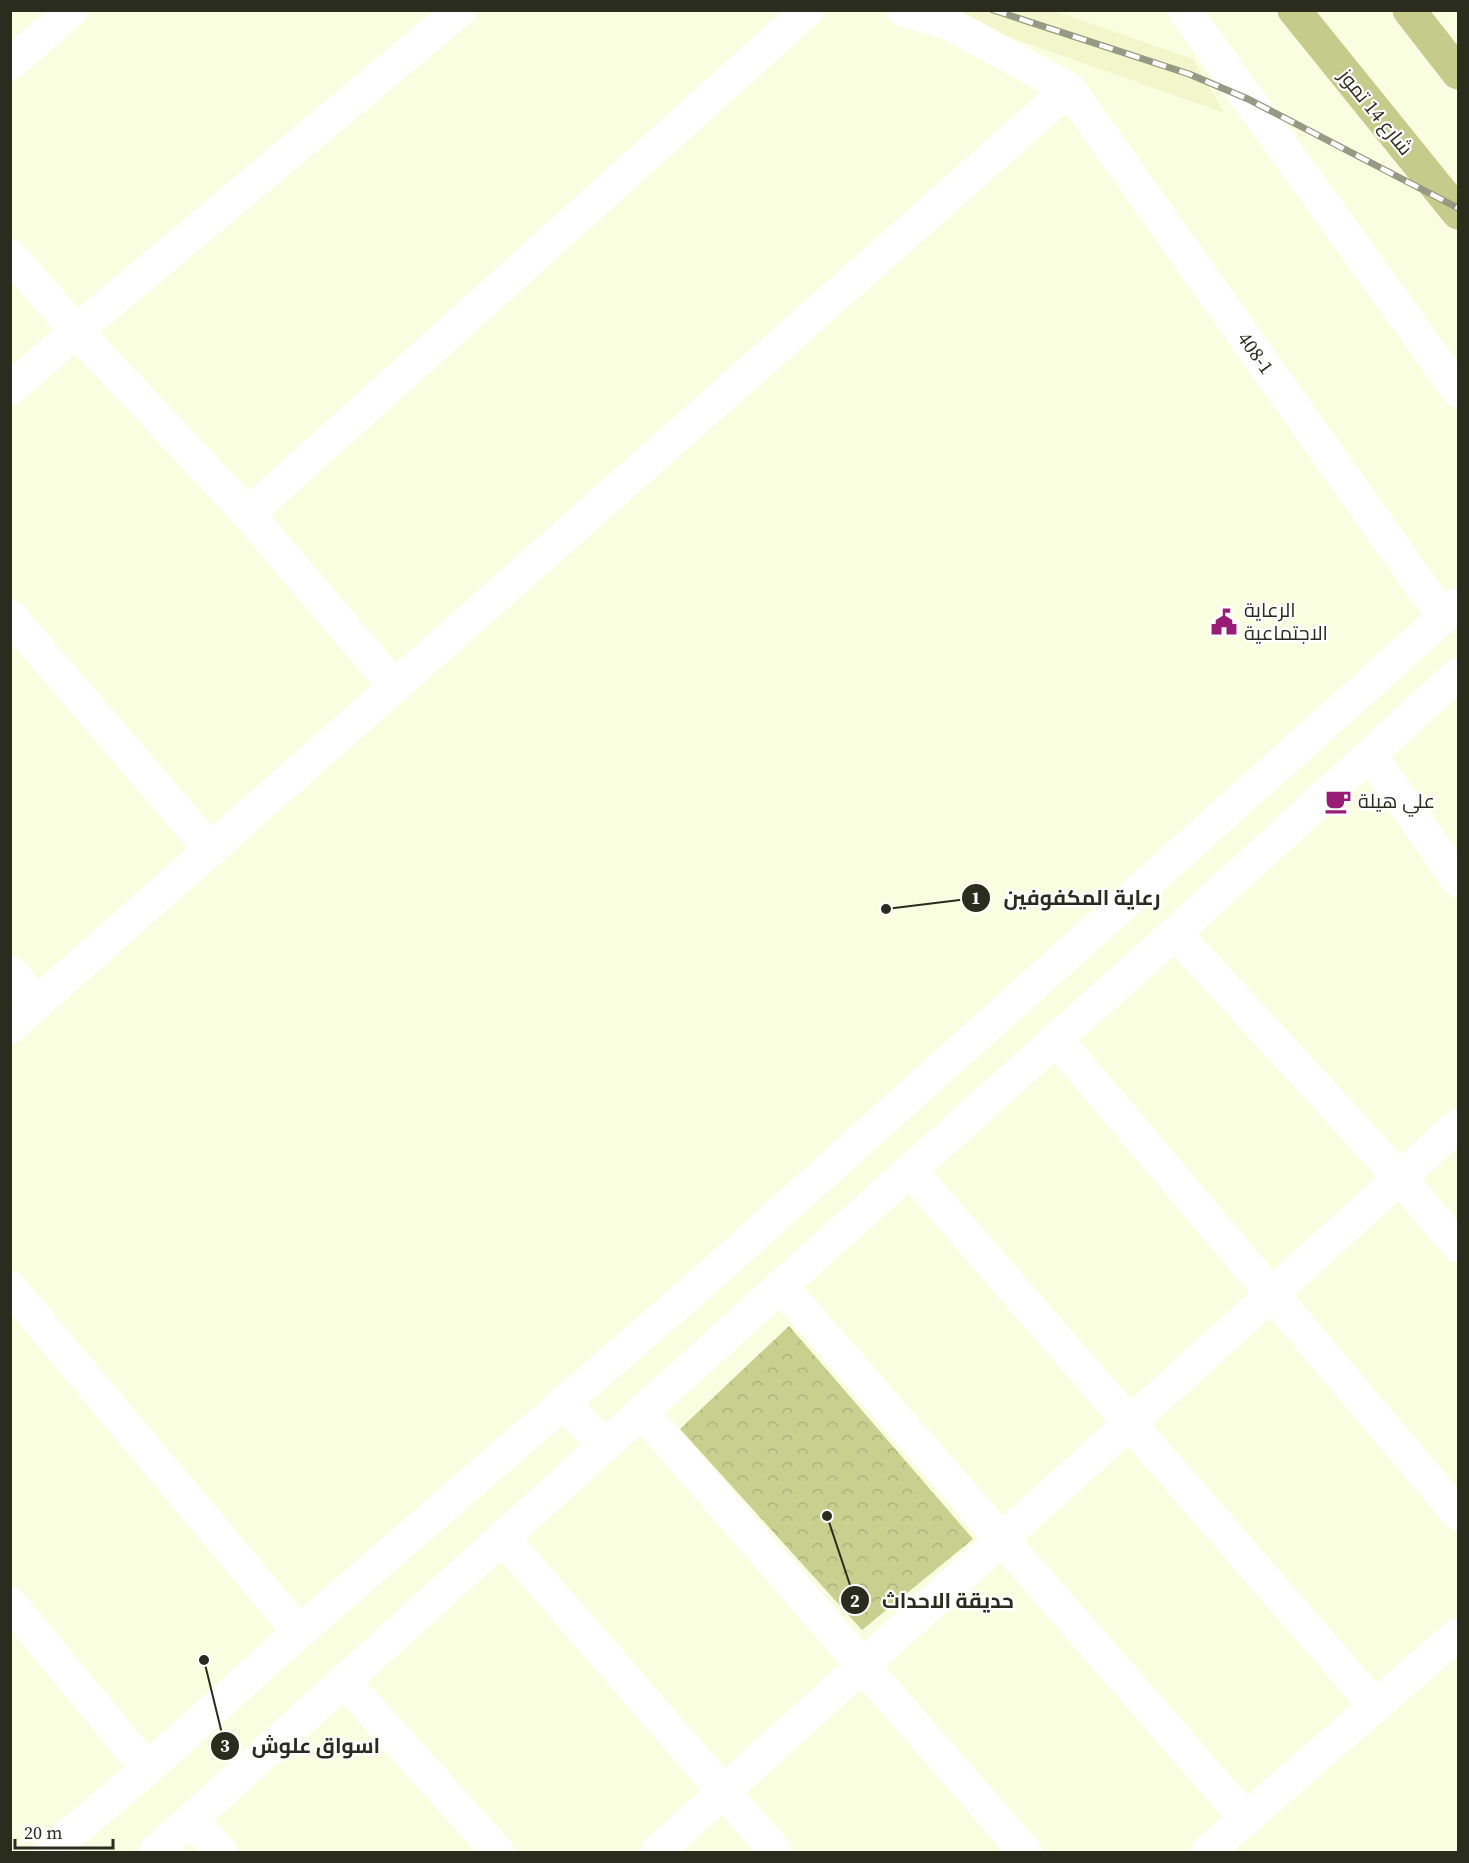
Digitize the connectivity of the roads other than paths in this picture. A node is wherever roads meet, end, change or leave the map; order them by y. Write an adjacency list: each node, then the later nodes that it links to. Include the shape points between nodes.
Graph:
1 (72, 10): 8 (street)
2 (460, 10): 13 (street)
3 (808, 10): 16 (street)
4 (903, 10): 10 (street, via 950,24)
5 (1184, 10): 15 (street)
6 (1294, 10): 11 (main road, شارع 14 تموز)
7 (1408, 10): 9 (main road)
8 (10, 64)
9 (1458, 73)
10 (1070, 89): 17 (street, 408-1); 20 (street)
11 (1458, 213)
12 (10, 255): 13 (street)
13 (76, 332): 14 (street); 16 (street)
14 (10, 389)
15 (1458, 392)
16 (248, 514): 20 (street)
17 (1450, 611): 36 (street, via 687,1296)
18 (10, 616): 22 (street)
19 (1458, 674): 21 (street)
20 (395, 687): 22 (street)
21 (1370, 755): 23 (street); 24 (street)
22 (211, 850): 26 (street)
23 (1458, 881)
24 (1175, 933): 28 (street); 31 (street)
25 (10, 972): 26 (street)
26 (38, 1003): 27 (street)
27 (10, 1027)
28 (1056, 1038): 30 (street); 35 (street)
29 (1458, 1125): 31 (street)
30 (910, 1170): 33 (street); 38 (street)
31 (1400, 1178): 32 (street); 35 (street)
32 (1458, 1246)
33 (781, 1286): 37 (street); 42 (street)
34 (10, 1287): 44 (street)
35 (1271, 1295): 38 (street); 40 (street)
36 (563, 1402): 39 (street); 44 (street)
37 (642, 1412): 39 (street); 46 (street)
38 (1130, 1423): 42 (street); 48 (street)
39 (604, 1446): 41 (street)
40 (1458, 1514)
41 (503, 1538): 47 (street); 50 (street)
42 (1002, 1539): 46 (street); 51 (street)
43 (10, 1603): 49 (street)
44 (299, 1632): 49 (street)
45 (1458, 1634): 48 (street)
46 (862, 1665): 50 (street); 59 (street)
47 (344, 1681): 52 (street); 56 (street)
48 (1376, 1707): 51 (street)
49 (147, 1769): 53 (street)
50 (724, 1792): 57 (street); 58 (street)
51 (1246, 1819): 60 (street)
52 (191, 1820): 54 (street); 55 (street)
53 (49, 1852)
54 (155, 1852)
55 (221, 1852)
56 (498, 1852)
57 (657, 1852)
58 (776, 1852)
59 (1025, 1852)
60 (1207, 1852)

